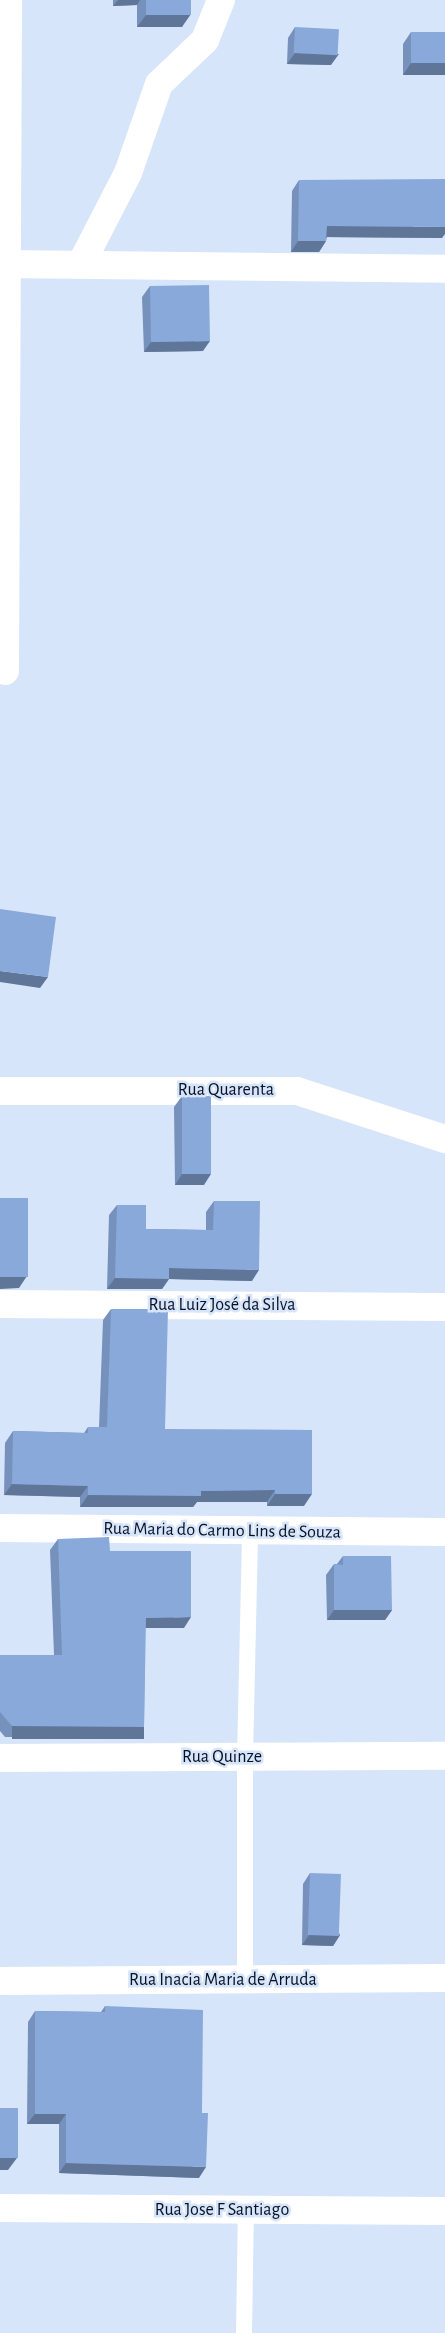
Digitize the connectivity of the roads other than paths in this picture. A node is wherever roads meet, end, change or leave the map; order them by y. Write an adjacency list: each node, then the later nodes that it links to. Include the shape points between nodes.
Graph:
1 (8, 0): 3 (street)
2 (221, 0): 4 (street, via 205,40 159,84 128,174)
3 (3, 264): 4 (street); 6 (street)
4 (81, 264): 5 (street)
5 (445, 269)
6 (5, 671)
7 (0, 1091): 8 (street, Rua Quarenta, via 297,1091)
8 (445, 1139)
9 (0, 1304): 10 (street, Rua Luiz José da Silva)
10 (445, 1307)
11 (0, 1528): 12 (street, Rua Maria do Carmo Lins de Souza)
12 (250, 1532): 13 (street, Rua Maria do Carmo Lins de Souza); 15 (lane)
13 (445, 1532)
14 (445, 1756): 15 (street, Rua Quinze)
15 (245, 1757): 16 (street, Rua Quinze); 19 (lane)
16 (0, 1758)
17 (445, 1978): 19 (street, Rua Inacia Maria de Arruda)
18 (0, 1981): 19 (street, Rua Inacia Maria de Arruda)
19 (245, 1981)
20 (0, 2208): 21 (street, Rua Jose F Santiago)
21 (246, 2210): 22 (street, Rua Jose F Santiago); 23 (lane)
22 (445, 2210)
23 (244, 2333)

